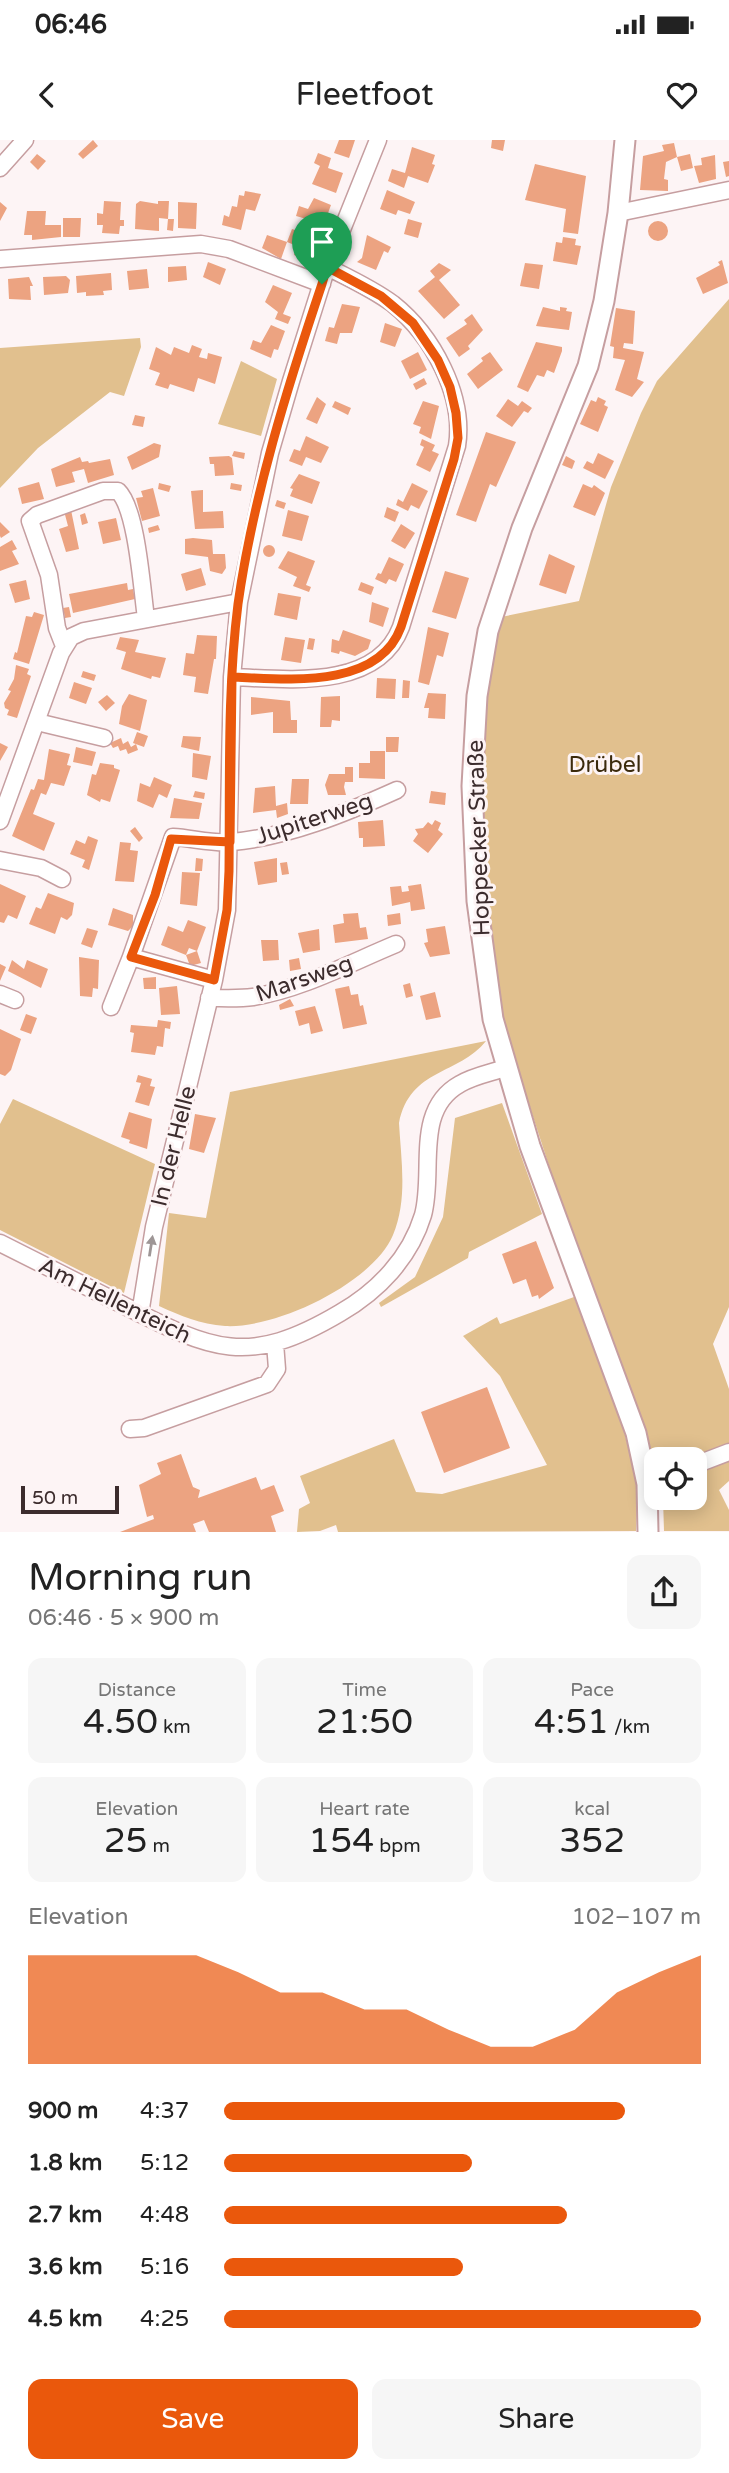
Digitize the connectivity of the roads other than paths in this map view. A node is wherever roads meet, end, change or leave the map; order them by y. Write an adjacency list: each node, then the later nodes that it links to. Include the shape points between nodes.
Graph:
1 (25, 140): 4 (street)
2 (378, 140): 8 (street, In der Helle)
3 (625, 140): 6 (street, Hoppecker Straße)
4 (0, 168)
5 (729, 190): 6 (street)
6 (618, 213): 26 (street, Hoppecker Straße, via 588,366 501,587 477,696 472,786 475,874 486,984)
7 (0, 259): 9 (street, via 201,244 229,249)
8 (327, 267): 9 (street, In der Helle); 13 (street, via 390,302 426,339 450,387 457,446 401,627 390,649 359,667 321,678)
9 (322, 284): 10 (street, In der Helle, via 270,453)
10 (239, 602): 11 (street); 13 (street, In der Helle)
11 (146, 618): 12 (street, via 79,632); 12 (street, via 125,502 118,491 103,491 30,521 49,575)
12 (64, 646): 14 (street)
13 (232, 677): 18 (street, In der Helle)
14 (37, 722): 15 (street); 17 (street)
15 (104, 737)
16 (397, 790): 18 (street, Jupiterweg, via 316,822)
17 (0, 821)
18 (230, 842): 22 (street, via 171,839); 23 (street, In der Helle, via 227,910)
19 (0, 860): 20 (street, via 41,868)
20 (62, 879)
21 (396, 944): 24 (street, Marsweg, via 272,993)
22 (131, 957): 23 (street); 25 (street)
23 (214, 980): 24 (street, In der Helle)
24 (209, 998): 28 (street, In der Helle, one-way to 24, via 171,1147)
25 (111, 1007)
26 (505, 1068): 29 (street, Am Hellenteich, via 461,1083 438,1104 429,1132 423,1213 392,1272 348,1308 302,1334); 32 (street, Hoppecker Straße)
27 (0, 1243): 28 (street, Am Hellenteich)
28 (140, 1314): 29 (street, Am Hellenteich, via 209,1345)
29 (275, 1343): 30 (street, via 276,1374 267,1384)
30 (130, 1429)
31 (729, 1452): 33 (street)
32 (644, 1457)
33 (707, 1460)
34 (650, 1510): 35 (street, Hoppecker Straße)
35 (648, 1531)

